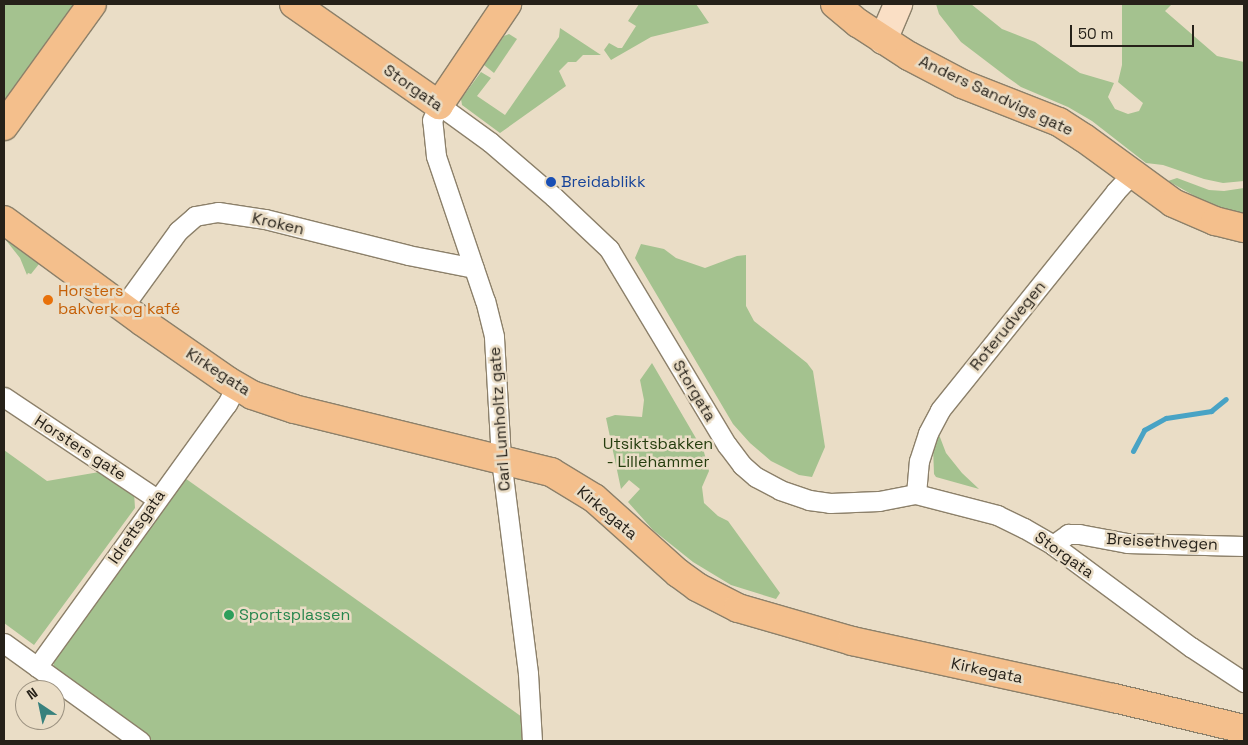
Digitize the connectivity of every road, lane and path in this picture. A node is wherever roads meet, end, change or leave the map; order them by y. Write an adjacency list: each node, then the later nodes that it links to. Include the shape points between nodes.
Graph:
1 (92, 4): 8 (main road)
2 (294, 4): 7 (main road, Storgata)
3 (507, 4): 7 (main road)
4 (835, 4): 6 (main road, Anders Sandvigs gate)
5 (898, 4): 6 (street)
6 (883, 40): 9 (main road, Anders Sandvigs gate, via 962,84 1059,122)
7 (438, 106): 12 (street, Carl Lumholtz gate, via 432,120 436,156); 17 (street, Storgata, via 490,142 609,249 727,445 756,477 796,497 830,503 879,501)
8 (4, 126)
9 (1132, 174): 11 (main road, Anders Sandvigs gate, via 1189,212); 17 (street, Roterudvegen, via 940,410 928,433)
10 (4, 220): 13 (main road, Kirkegata)
11 (1244, 228)
12 (474, 268): 13 (street, Kroken, via 265,219 218,212 195,216 178,231); 16 (street, Carl Lumholtz gate, via 494,336)
13 (123, 307): 14 (main road, Kirkegata)
14 (236, 386): 16 (main road, Kirkegata, via 275,404); 18 (street, Idrettsgata, via 227,404)
15 (4, 397): 18 (street, Horsters gate)
16 (501, 459): 24 (main road, Kirkegata, via 542,469 572,483 594,498 678,573 697,587 738,608 852,641); 26 (street, Carl Lumholtz gate)
17 (916, 494): 19 (street, Storgata, via 997,515)
18 (157, 499): 22 (street, Idrettsgata)
19 (1053, 545): 20 (street, Breisethvegen, via 1068,534 1079,534 1127,543); 23 (street, Storgata)
20 (1244, 546)
21 (4, 643): 22 (street)
22 (37, 667): 25 (street)
23 (1244, 682)
24 (1244, 729)
25 (140, 741)
26 (537, 741)

